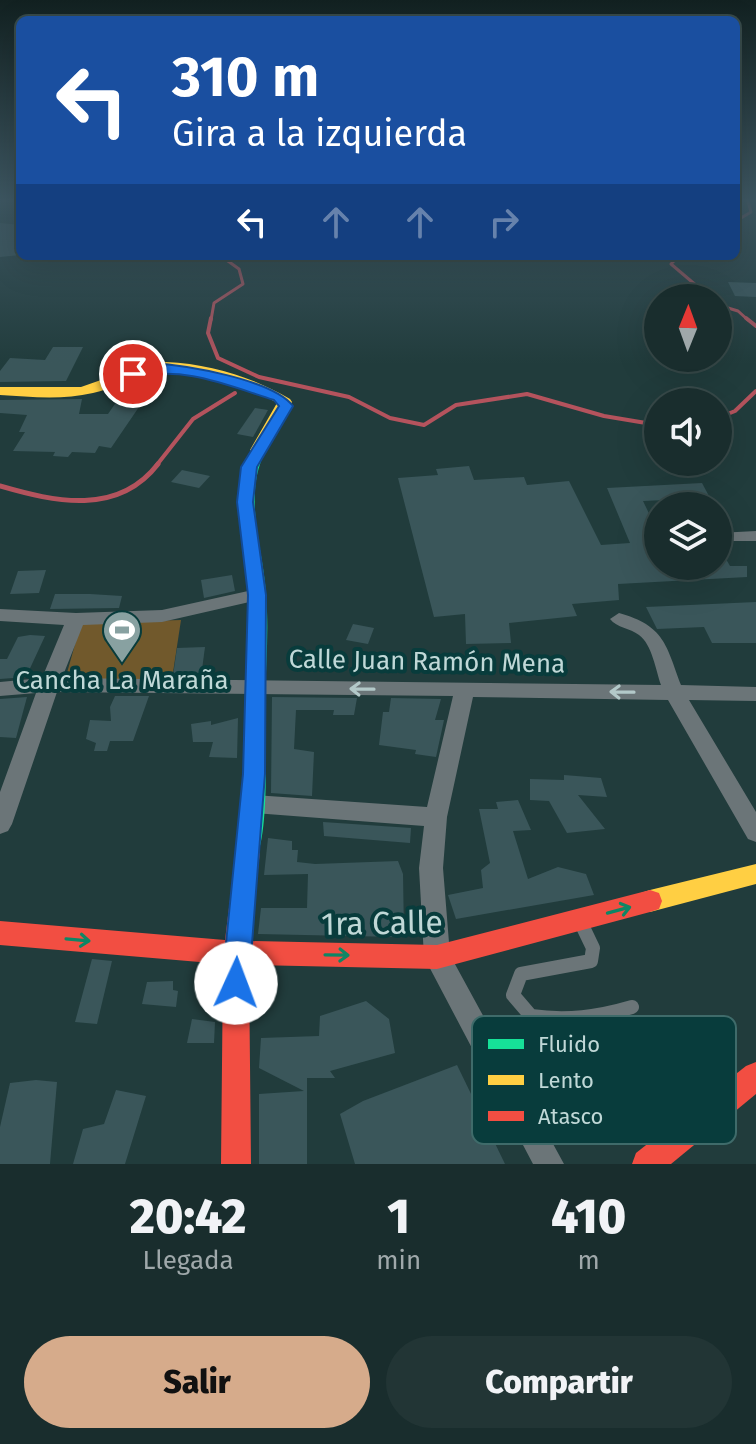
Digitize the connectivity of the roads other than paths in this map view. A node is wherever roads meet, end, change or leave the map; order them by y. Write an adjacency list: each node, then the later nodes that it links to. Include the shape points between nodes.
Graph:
1 (0, 391): 4 (street, via 98,388 150,367 175,367 283,399 286,406 249,467 245,502)
2 (756, 536): 3 (street)
3 (732, 537)
4 (257, 595): 6 (street, via 162,616); 9 (street)
5 (0, 615): 6 (street)
6 (76, 619): 8 (street)
7 (619, 619): 12 (street, via 647,631)
8 (49, 685): 9 (street, Calle Juan Ramón Mena); 10 (street, Calle Juan Ramón Mena); 16 (street)
9 (255, 686): 11 (street, Calle Juan Ramón Mena, one-way to 9); 14 (street)
10 (0, 689)
11 (464, 691): 12 (street, Calle Juan Ramón Mena, one-way to 11); 15 (street)
12 (674, 693): 13 (street, Calle Juan Ramón Mena); 17 (street)
13 (756, 694)
14 (253, 804): 15 (street); 21 (street)
15 (436, 817): 22 (street, via 431,868)
16 (0, 824)
17 (756, 832)
18 (756, 874): 19 (street, 1ra Calle, one-way to 18)
19 (579, 920): 22 (street, 1ra Calle); 24 (lane, via 593,948 591,961 521,974 513,995)
20 (0, 933): 21 (street, 1ra Calle, one-way to 21)
21 (236, 953): 22 (street, 1ra Calle, one-way to 22); 31 (street)
22 (437, 957): 26 (street)
23 (632, 1007): 25 (lane)
24 (531, 1016)
25 (603, 1016)
26 (472, 1022)
27 (756, 1076): 28 (street)
28 (736, 1092)
29 (538, 1144): 32 (street)
30 (672, 1144): 33 (street)
31 (236, 1164)
32 (549, 1164)
33 (647, 1164)

